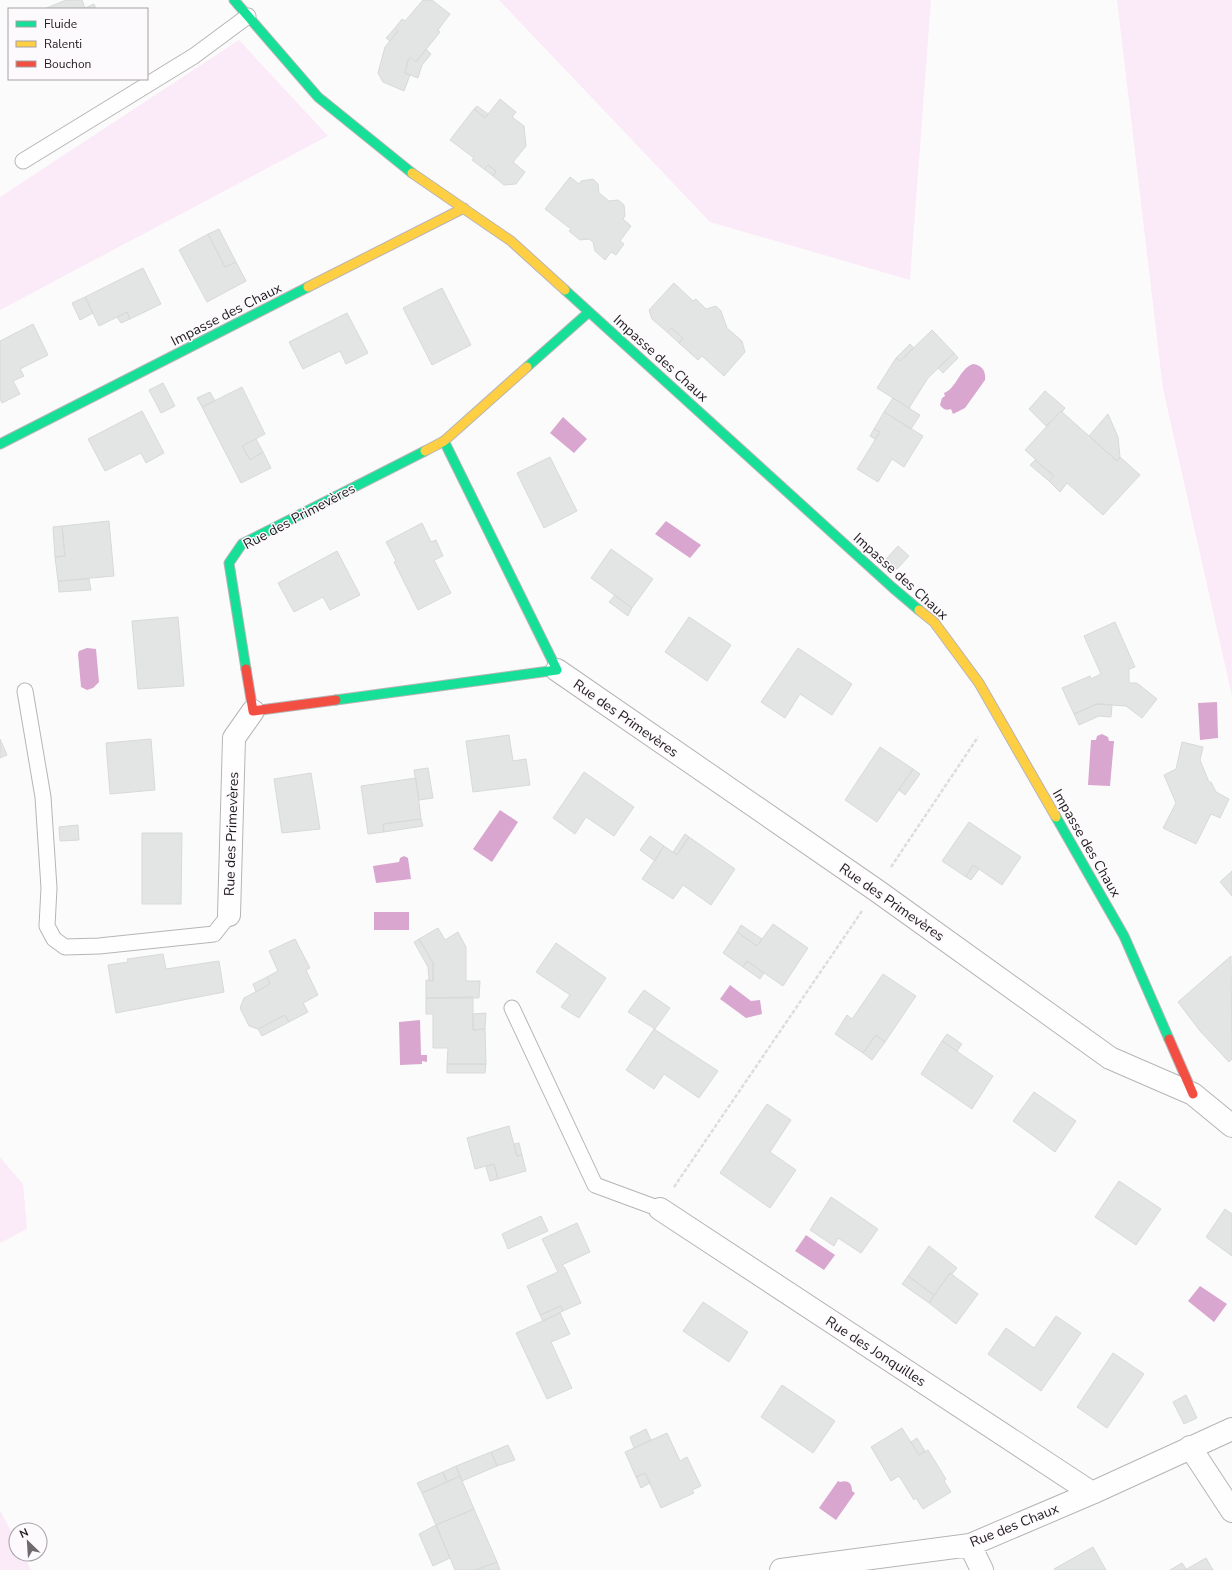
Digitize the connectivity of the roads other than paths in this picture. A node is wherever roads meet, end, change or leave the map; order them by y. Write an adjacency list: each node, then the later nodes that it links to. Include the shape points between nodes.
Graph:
1 (234, 0): 2 (street, Impasse des Chaux)
2 (248, 16): 3 (lane, via 194,56); 4 (street, Impasse des Chaux, via 318,97 406,169)
3 (23, 161)
4 (464, 208): 5 (street, Impasse des Chaux, via 512,242); 7 (street, Impasse des Chaux)
5 (589, 312): 6 (street, Rue des Primevères); 13 (street, Impasse des Chaux, via 893,588 934,622 979,683 1124,936)
6 (444, 441): 8 (street, Rue des Primevères); 10 (street, Rue des Primevères, via 242,544 229,563)
7 (0, 444)
8 (557, 670): 10 (street); 13 (street, Rue des Primevères, via 876,890 1110,1058)
9 (25, 691): 11 (lane, via 43,798 49,888 47,926 54,939 65,947 99,946 214,934)
10 (253, 711): 11 (street, Rue des Primevères, via 234,738)
11 (229, 915)
12 (512, 1008): 15 (lane, via 595,1185)
13 (1193, 1094): 14 (street, Rue des Primevères)
14 (1232, 1126)
15 (660, 1209): 18 (street, Rue des Jonquilles)
16 (1232, 1429): 17 (street, Rue des Chaux)
17 (1190, 1448): 18 (street, Rue des Chaux); 19 (street)
18 (1092, 1493): 20 (street, Rue des Chaux)
19 (1232, 1511)
20 (970, 1545): 21 (street, Rue des Chaux); 22 (street)
21 (781, 1570)
22 (982, 1570)

